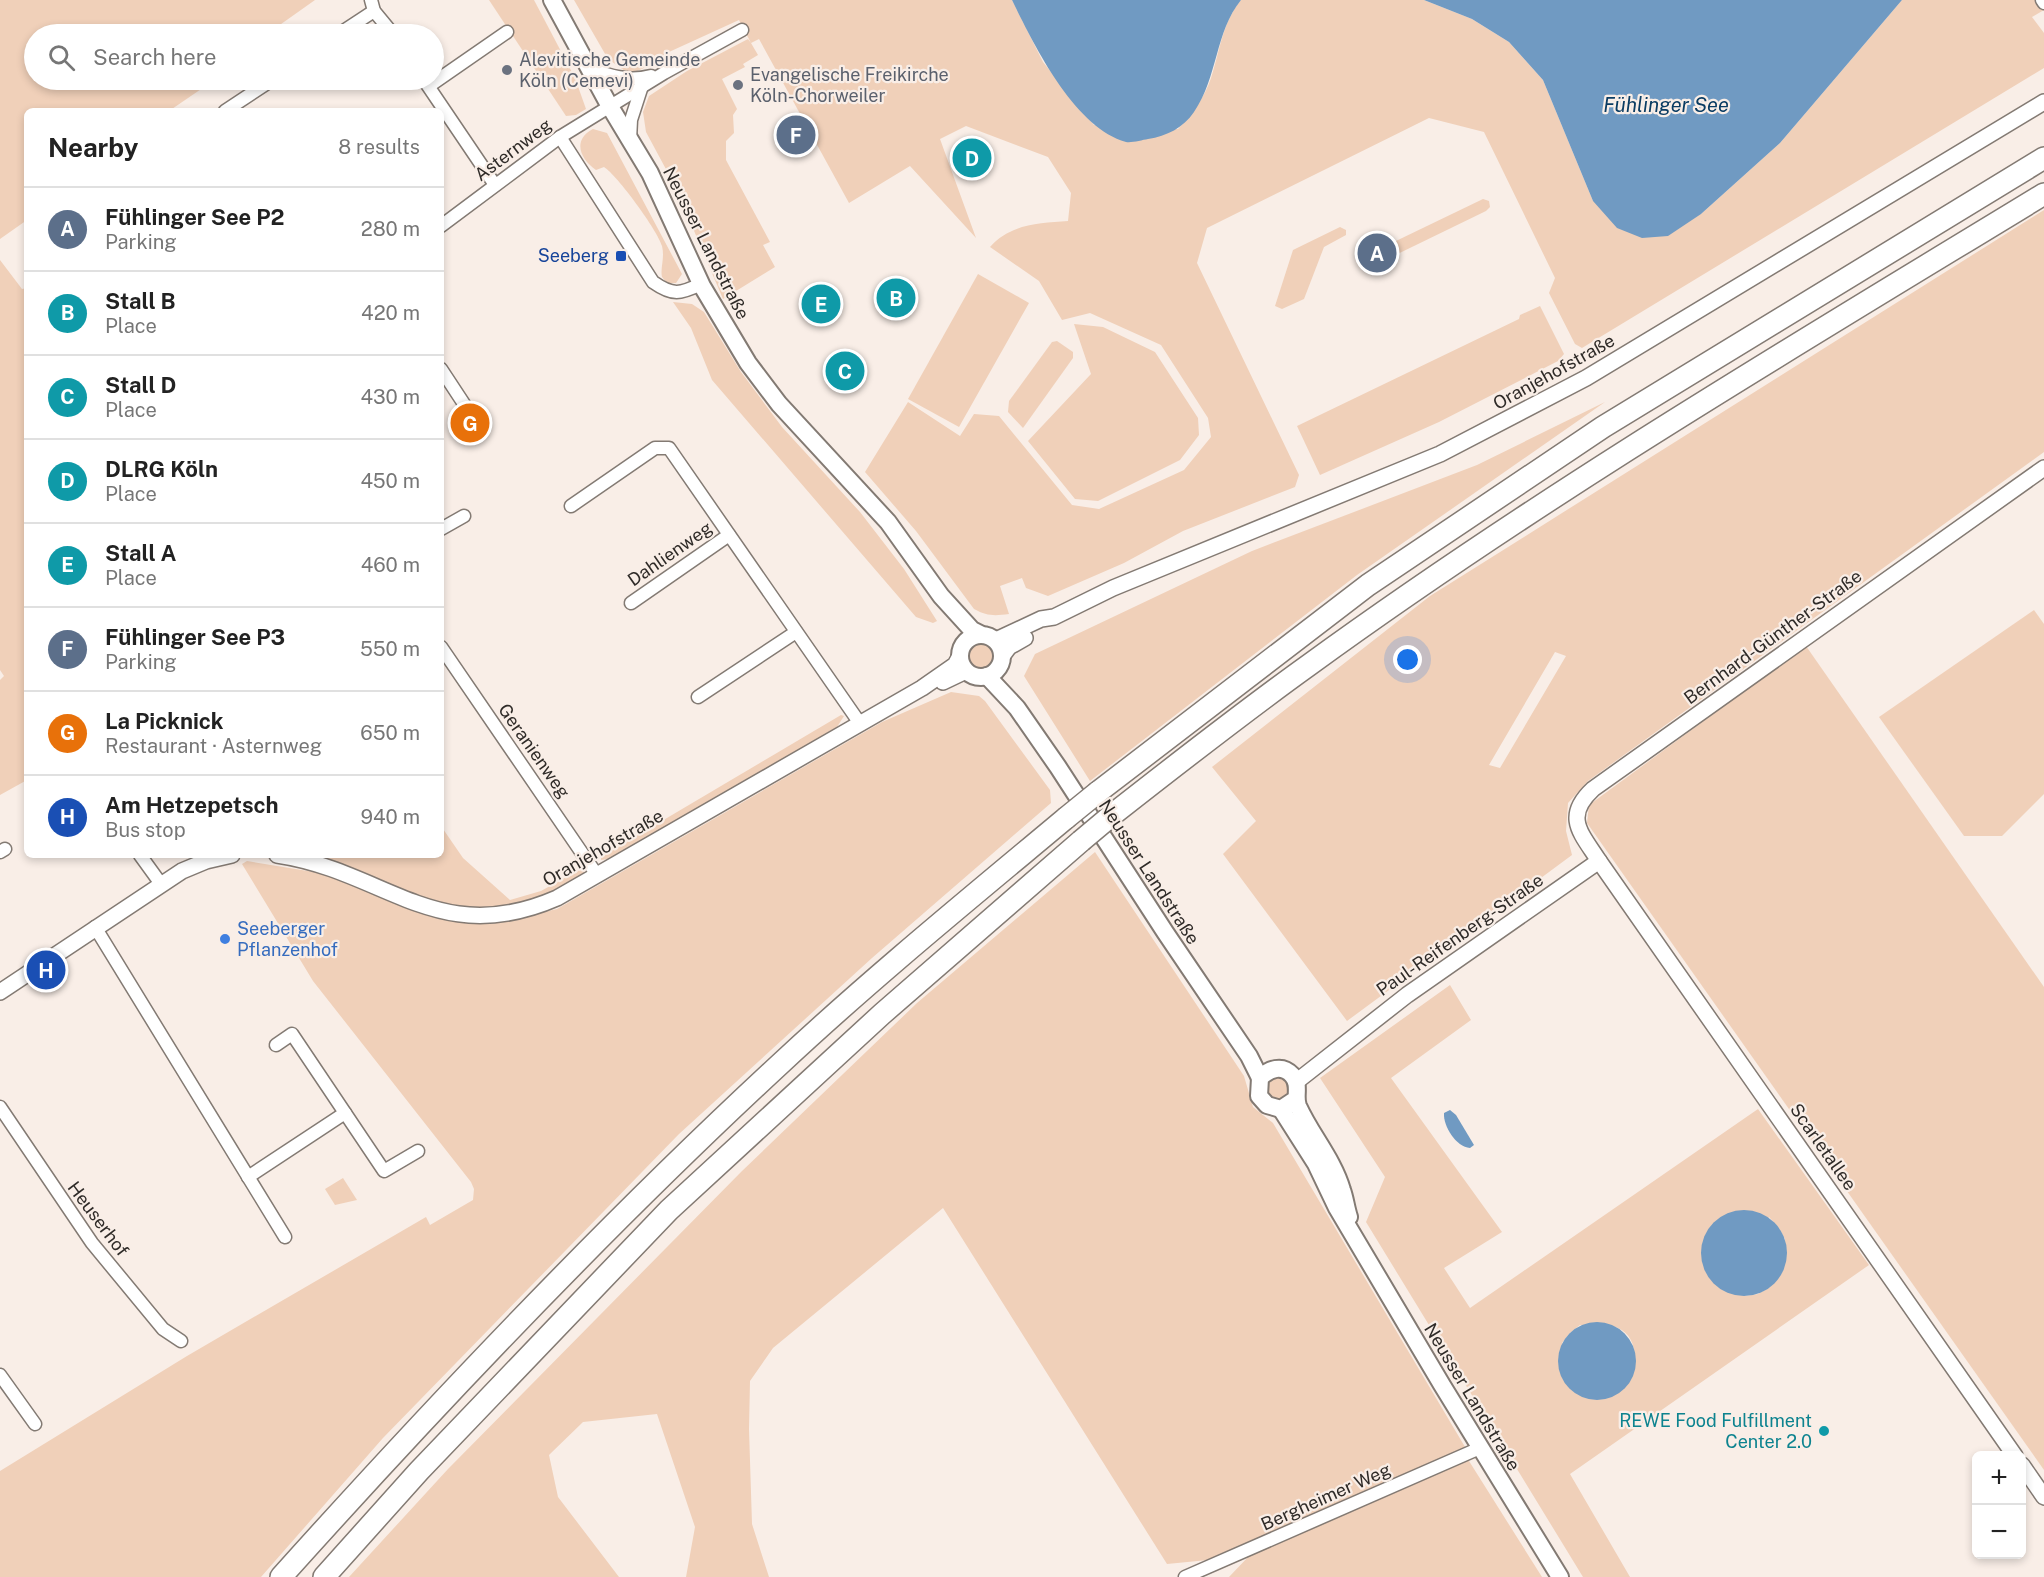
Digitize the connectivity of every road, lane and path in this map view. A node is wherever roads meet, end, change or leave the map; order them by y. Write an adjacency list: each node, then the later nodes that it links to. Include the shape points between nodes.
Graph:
1 (552, 0): 7 (main road, Neusser Landstraße)
2 (372, 5): 3 (street); 4 (street)
3 (350, 24)
4 (386, 24)
5 (742, 30): 9 (street, Asternweg)
6 (507, 32): 8 (street)
7 (588, 68): 9 (street, via 619,79); 14 (main road, Neusser Landstraße)
8 (444, 72)
9 (664, 73): 10 (street, Asternweg)
10 (642, 86): 14 (street, Asternweg); 19 (street)
11 (258, 90): 15 (street)
12 (431, 90): 16 (street)
13 (2044, 102): 36 (street, Oranjehofstraße, via 1518,415 1440,454 1113,588 1054,617 1045,627)
14 (609, 105): 18 (street, Asternweg); 19 (main road, Neusser Landstraße)
15 (232, 108)
16 (443, 108)
17 (444, 110): 21 (street)
18 (560, 137): 21 (street, Asternweg); 24 (street, via 653,282 666,292 677,293)
19 (630, 140): 24 (main road, Neusser Landstraße, via 650,172)
20 (2044, 158): 66 (highway, bridge, via 1603,426 1368,585 1098,792 780,1064 633,1204 394,1451)
21 (495, 185): 23 (street, Asternweg)
22 (2044, 194): 67 (highway, bridge, via 1663,428 1386,611 1308,665 1112,815 874,1021 669,1210 419,1471)
23 (444, 224)
24 (701, 284): 32 (main road, Neusser Landstraße, via 748,363 779,404 888,522)
25 (444, 374): 26 (street)
26 (466, 407)
27 (2044, 468): 43 (street, Bernhard-Günther-Straße, via 1593,789 1577,807 1576,820)
28 (572, 506): 31 (street, Dahlienweg, via 643,455 664,447 669,448)
29 (464, 516): 30 (street)
30 (444, 527)
31 (729, 535): 33 (street, Dahlienweg); 34 (street, Dahlienweg)
32 (941, 596): 36 (main road, Neusser Landstraße); 37 (main road, Neusser Landstraße, via 962,637)
33 (631, 603)
34 (796, 632): 38 (street); 39 (street, Dahlienweg)
35 (444, 650): 44 (street, Geranienweg)
36 (993, 654): 37 (main road, via 970,637); 37 (main road, via 976,677); 49 (main road, Neusser Landstraße, via 1017,708 1249,1056)
37 (963, 658): 39 (street, Oranjehofstraße, via 922,688)
38 (698, 697)
39 (859, 722): 44 (street, Oranjehofstraße)
40 (143, 858): 45 (street)
41 (219, 858): 45 (street, via 182,871)
42 (289, 858): 44 (street, Oranjehofstraße, via 318,865 441,912 473,917 539,906)
43 (1599, 861): 50 (street, Paul-Reifenberg-Straße, via 1407,995 1330,1058); 63 (street, Scarletallee)
44 (597, 875)
45 (161, 884): 46 (street)
46 (95, 927): 47 (street); 56 (street)
47 (0, 992)
48 (276, 1045): 54 (street, via 292,1035)
49 (1266, 1074): 50 (main road, via 1284,1070); 53 (main road, Neusser Landstraße, via 1258,1089 1262,1101)
50 (1293, 1077): 51 (main road, Neusser Landstraße)
51 (1296, 1099): 53 (main road); 57 (main road, Neusser Landstraße, via 1342,1189)
52 (0, 1107): 59 (street, Heuserhof, via 92,1243 163,1329)
53 (1281, 1109): 57 (main road, Neusser Landstraße)
54 (345, 1113): 55 (street, via 384,1171); 56 (street)
55 (418, 1150)
56 (248, 1177): 58 (street)
57 (1354, 1235): 62 (main road, Neusser Landstraße)
58 (285, 1237)
59 (181, 1341)
60 (0, 1375): 61 (street)
61 (35, 1424)
62 (1480, 1448): 68 (street, Bergheimer Weg); 69 (main road, Neusser Landstraße)
63 (2012, 1451)
64 (2026, 1471): 65 (street)
65 (2044, 1497)
66 (281, 1577)
67 (324, 1577)
68 (1185, 1577)
69 (1560, 1577)

